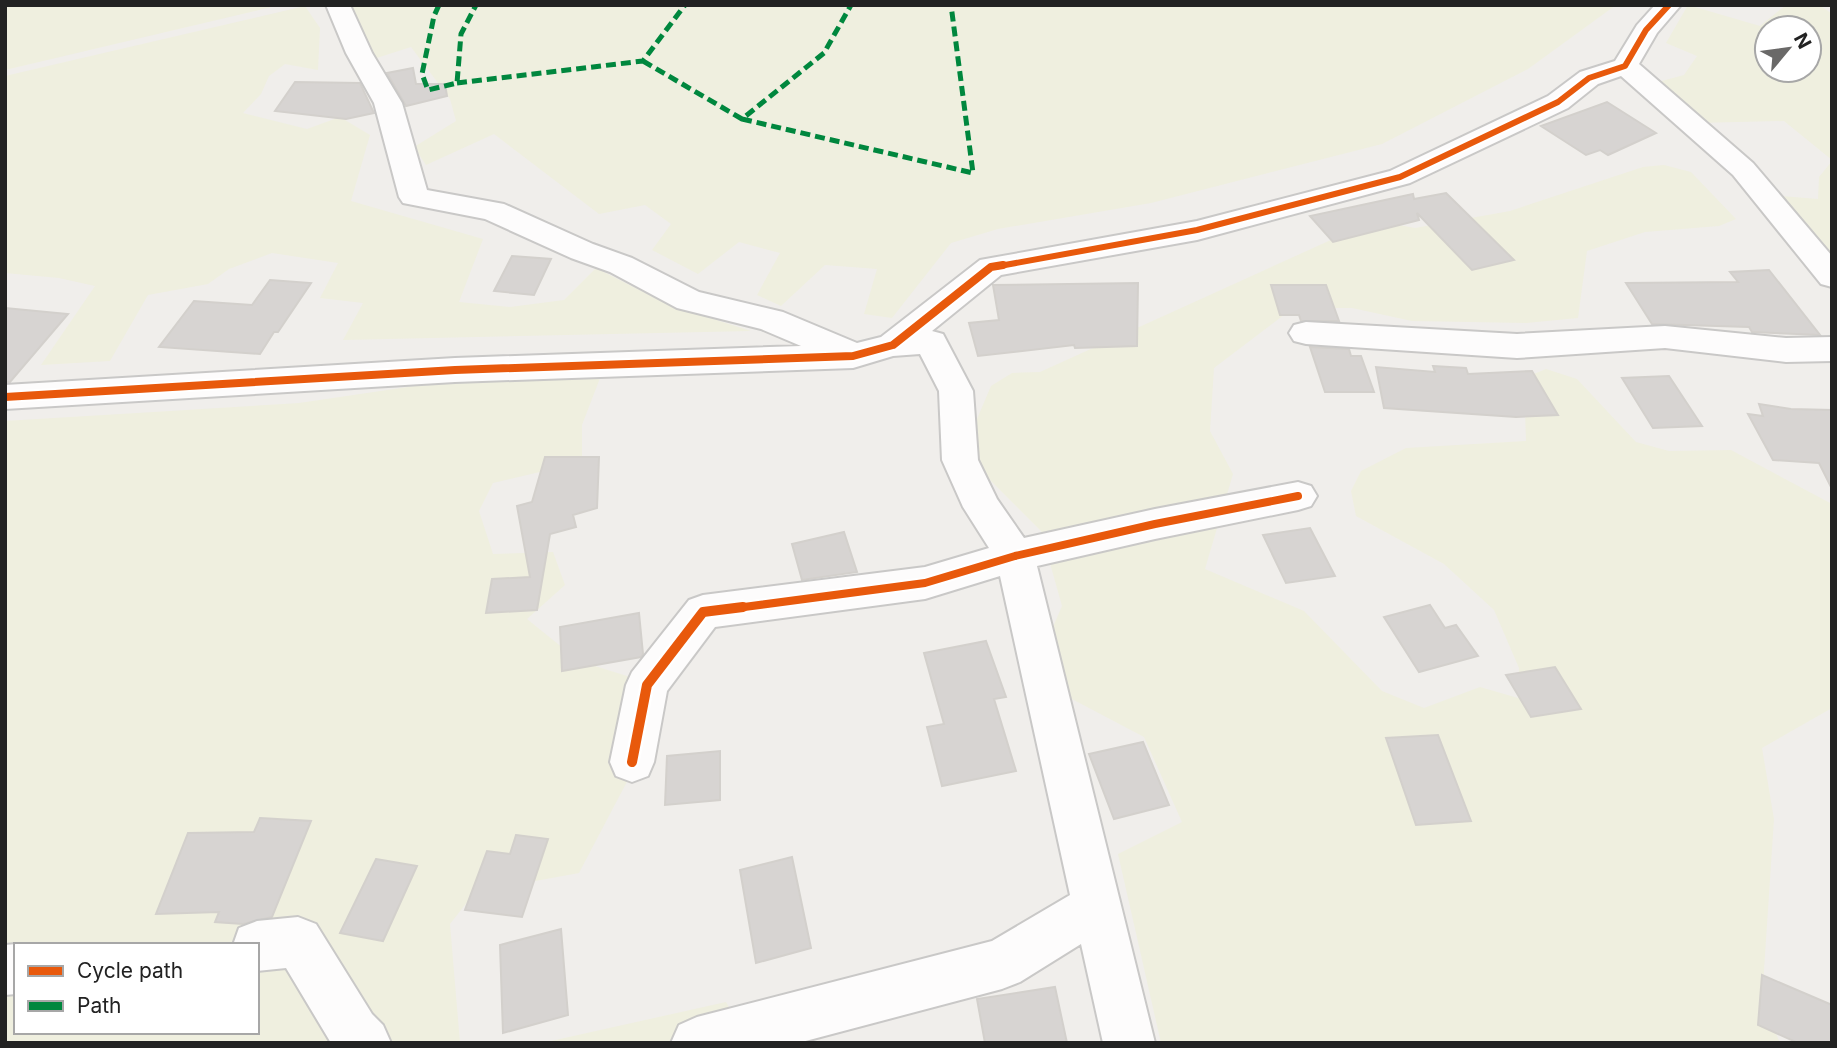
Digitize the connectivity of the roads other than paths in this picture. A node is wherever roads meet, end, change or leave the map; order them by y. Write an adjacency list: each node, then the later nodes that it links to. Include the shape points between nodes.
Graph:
1 (338, 5): 8 (street, via 388,103 414,198 493,211 621,265 688,300 771,320)
2 (1670, 5): 3 (street, via 1646,30)
3 (1625, 66): 4 (street, via 1743,169); 6 (street, via 1589,78 1559,102 1400,177 1197,230 991,267)
4 (1832, 277)
5 (1306, 333): 7 (street, via 1517,346 1665,337 1786,350)
6 (893, 345): 8 (street); 11 (street, via 931,342 956,391 960,460 982,508)
7 (1832, 349)
8 (853, 356): 9 (street, via 455,370)
9 (5, 397)
10 (1298, 496): 11 (street)
11 (1015, 556): 12 (street, via 925,583 703,612 648,685); 13 (street)
12 (632, 762)
13 (1097, 906): 16 (street, via 1002,964); 17 (street)
14 (259, 946): 15 (street, via 298,942)
15 (365, 1043)
16 (697, 1043)
17 (1129, 1043)

